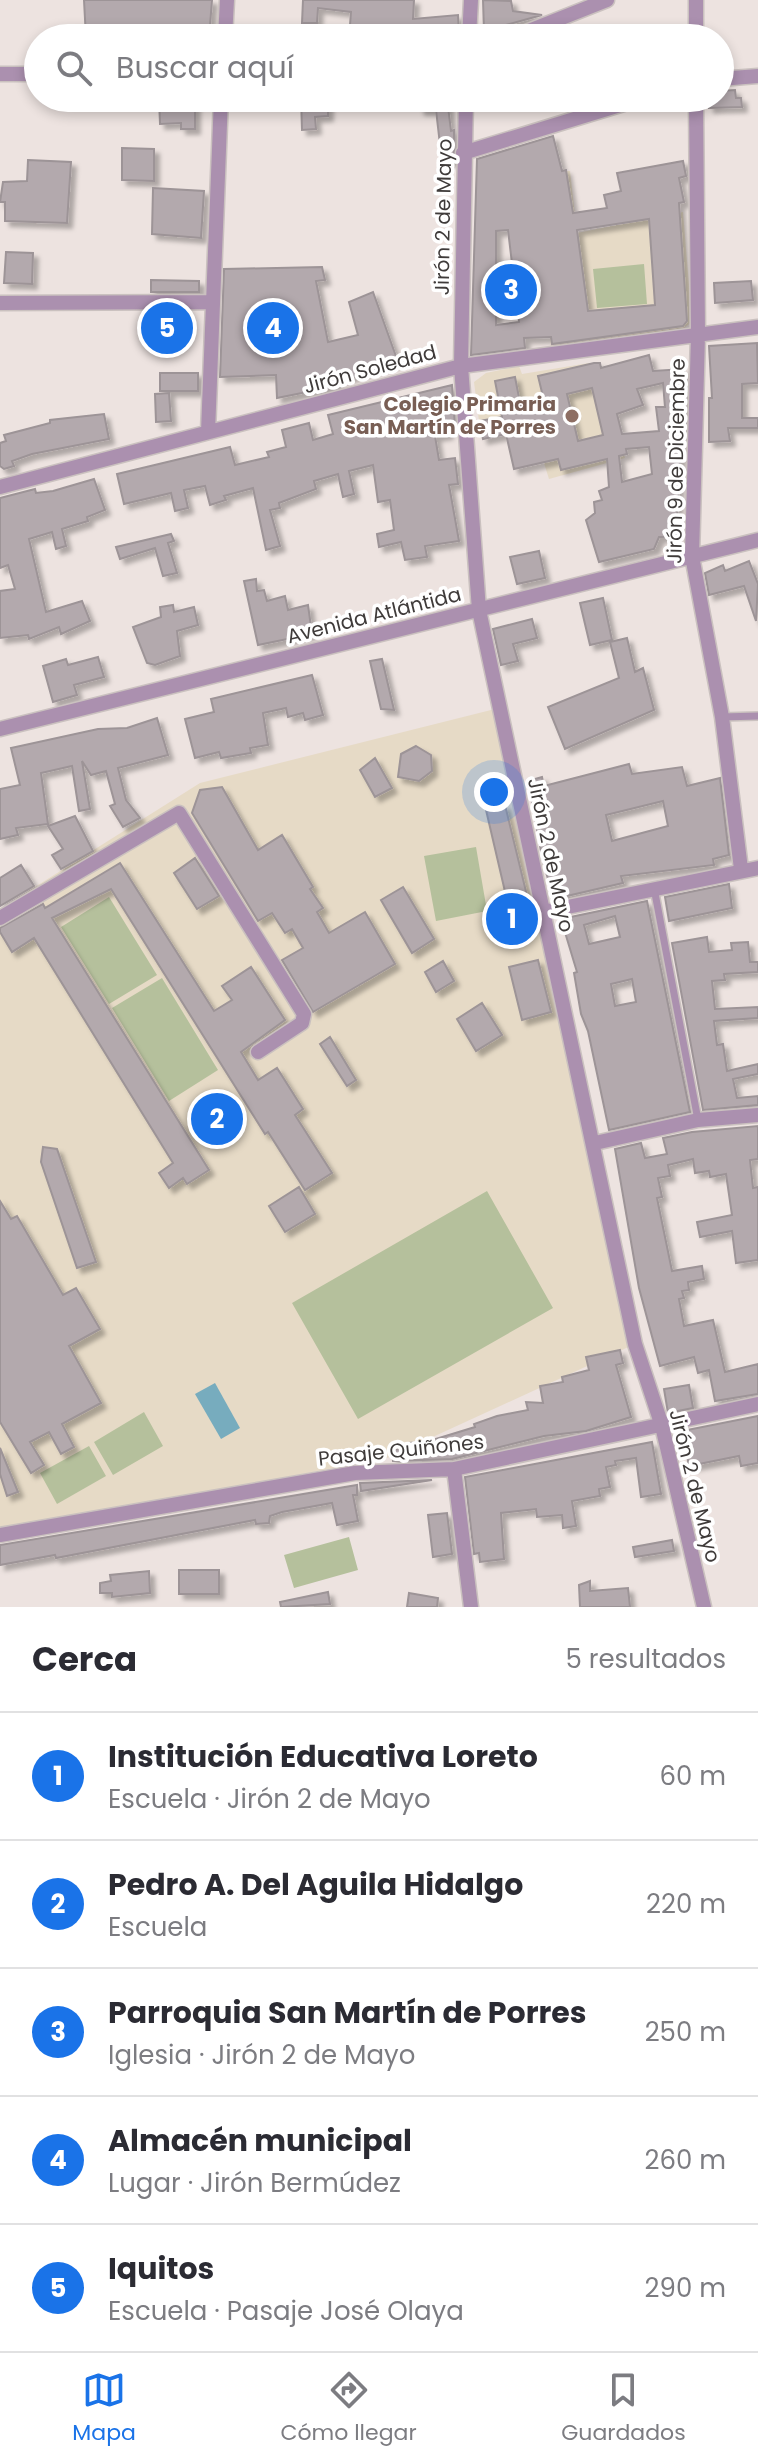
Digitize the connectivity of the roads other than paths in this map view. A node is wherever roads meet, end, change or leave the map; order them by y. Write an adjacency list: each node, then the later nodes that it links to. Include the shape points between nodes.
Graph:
1 (227, 0): 5 (street)
2 (471, 0): 6 (street)
3 (607, 0): 7 (street)
4 (696, 0): 8 (street)
5 (226, 24)
6 (470, 24)
7 (546, 24)
8 (696, 24)
9 (0, 74): 10 (street)
10 (24, 74)
11 (758, 76): 12 (street)
12 (734, 78)
13 (220, 112): 18 (street)
14 (465, 112): 17 (street, Jirón 2 de Mayo)
15 (597, 112): 17 (street)
16 (696, 112): 21 (street, Jirón 9 de Diciembre)
17 (463, 153): 22 (street, Jirón 2 de Mayo)
18 (212, 302): 19 (street); 23 (street)
19 (0, 303)
20 (758, 327): 21 (street, Jirón Soledad)
21 (698, 335): 22 (street, Jirón Soledad); 26 (street, Jirón 9 de Diciembre)
22 (461, 366): 23 (street, Jirón Soledad); 27 (street, Jirón 2 de Mayo)
23 (208, 432): 24 (street, Jirón Soledad)
24 (0, 487)
25 (758, 540): 26 (street, Avenida Atlántida)
26 (692, 556): 27 (street, Avenida Atlántida); 29 (street, Jirón 9 de Diciembre)
27 (479, 610): 30 (street, Avenida Atlántida); 34 (street, Jirón 2 de Mayo)
28 (758, 716): 29 (lane)
29 (722, 717): 32 (street, Jirón 9 de Diciembre)
30 (0, 729)
31 (758, 868): 32 (street)
32 (741, 869): 33 (street)
33 (654, 888): 34 (street); 38 (lane)
34 (543, 912): 39 (street, Jirón 2 de Mayo)
35 (0, 918): 36 (street, via 179,813 304,1014 302,1023)
36 (258, 1052)
37 (758, 1115): 38 (street)
38 (698, 1120): 39 (street)
39 (595, 1143): 41 (street, Jirón 2 de Mayo, via 635,1344)
40 (758, 1404): 41 (street, Pasaje Quiñones)
41 (662, 1426): 42 (street, Pasaje Quiñones); 45 (street, Jirón 2 de Mayo)
42 (454, 1469): 43 (street, Pasaje Quiñones, via 355,1473); 44 (street)
43 (0, 1535)
44 (471, 1607)
45 (704, 1607)

